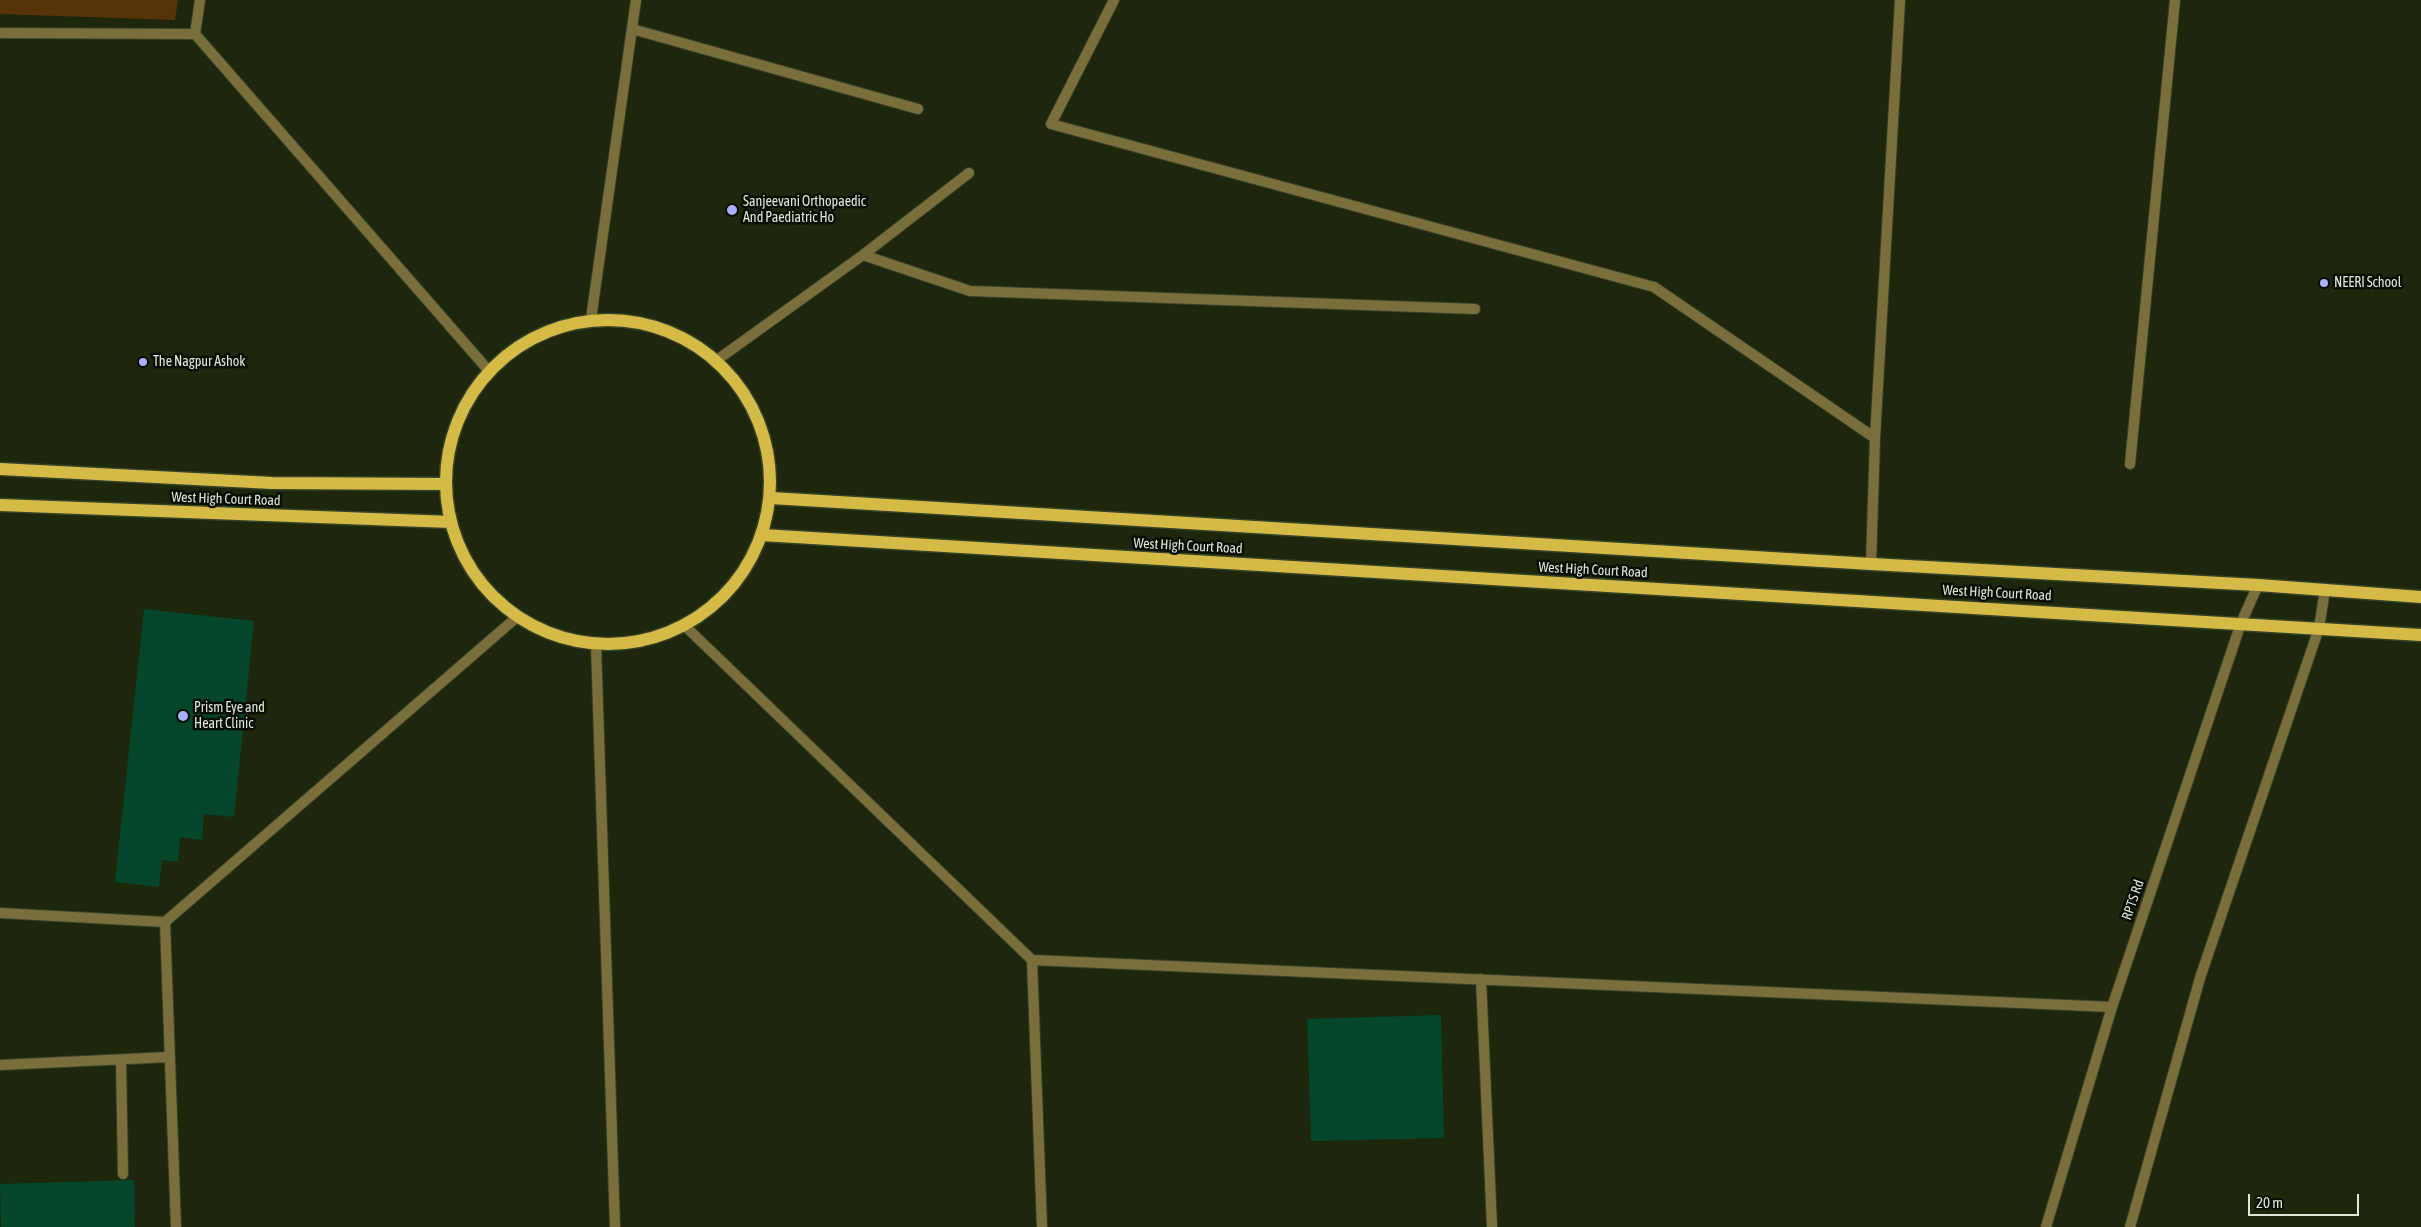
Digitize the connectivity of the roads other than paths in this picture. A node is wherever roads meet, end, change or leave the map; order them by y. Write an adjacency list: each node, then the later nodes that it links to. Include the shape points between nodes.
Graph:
1 (200, 0): 8 (street)
2 (636, 0): 6 (street)
3 (1114, 0): 16 (street, via 1050,124 1654,287)
4 (1900, 0): 16 (street)
5 (2175, 0): 17 (street)
6 (632, 29): 9 (street); 13 (street)
7 (0, 34): 8 (street)
8 (195, 34): 15 (street)
9 (918, 109)
10 (969, 173): 11 (street)
11 (863, 255): 12 (street, via 970,291); 14 (street)
12 (1475, 309)
13 (591, 319): 14 (main road, via 636,320 680,335); 15 (main road, via 553,328 519,345)
14 (718, 360): 20 (main road, via 750,400 768,447)
15 (489, 371): 19 (main road, via 465,404 451,443)
16 (1875, 438): 24 (street)
17 (2130, 464)
18 (0, 469): 19 (main road, via 272,483)
19 (446, 484): 22 (main road)
20 (771, 498): 23 (main road); 24 (main road, West High Court Road)
21 (0, 506): 22 (main road, West High Court Road)
22 (451, 522): 28 (main road, via 465,558 481,583)
23 (762, 535): 29 (main road, West High Court Road); 30 (main road, via 744,572 723,596)
24 (1871, 564): 25 (main road, West High Court Road)
25 (2258, 585): 26 (main road, West High Court Road); 29 (street, RPTS Rd)
26 (2325, 590): 27 (main road, West High Court Road); 31 (street)
27 (2421, 597)
28 (517, 617): 33 (main road, via 555,636); 35 (street)
29 (2241, 623): 31 (main road, West High Court Road); 38 (street, RPTS Rd)
30 (684, 626): 33 (main road, via 642,642); 36 (street)
31 (2319, 628): 32 (main road, West High Court Road); 48 (street, via 2200,978)
32 (2421, 635)
33 (596, 645): 44 (street)
34 (0, 912): 35 (street)
35 (165, 922): 39 (street)
36 (1032, 960): 37 (street); 45 (street)
37 (1481, 979): 38 (street); 46 (street)
38 (2112, 1007): 47 (street, RPTS Rd)
39 (170, 1057): 40 (street); 43 (street)
40 (121, 1060): 41 (street); 42 (street)
41 (0, 1065)
42 (123, 1174)
43 (176, 1227)
44 (615, 1227)
45 (1042, 1227)
46 (1492, 1227)
47 (2046, 1227)
48 (2130, 1227)

